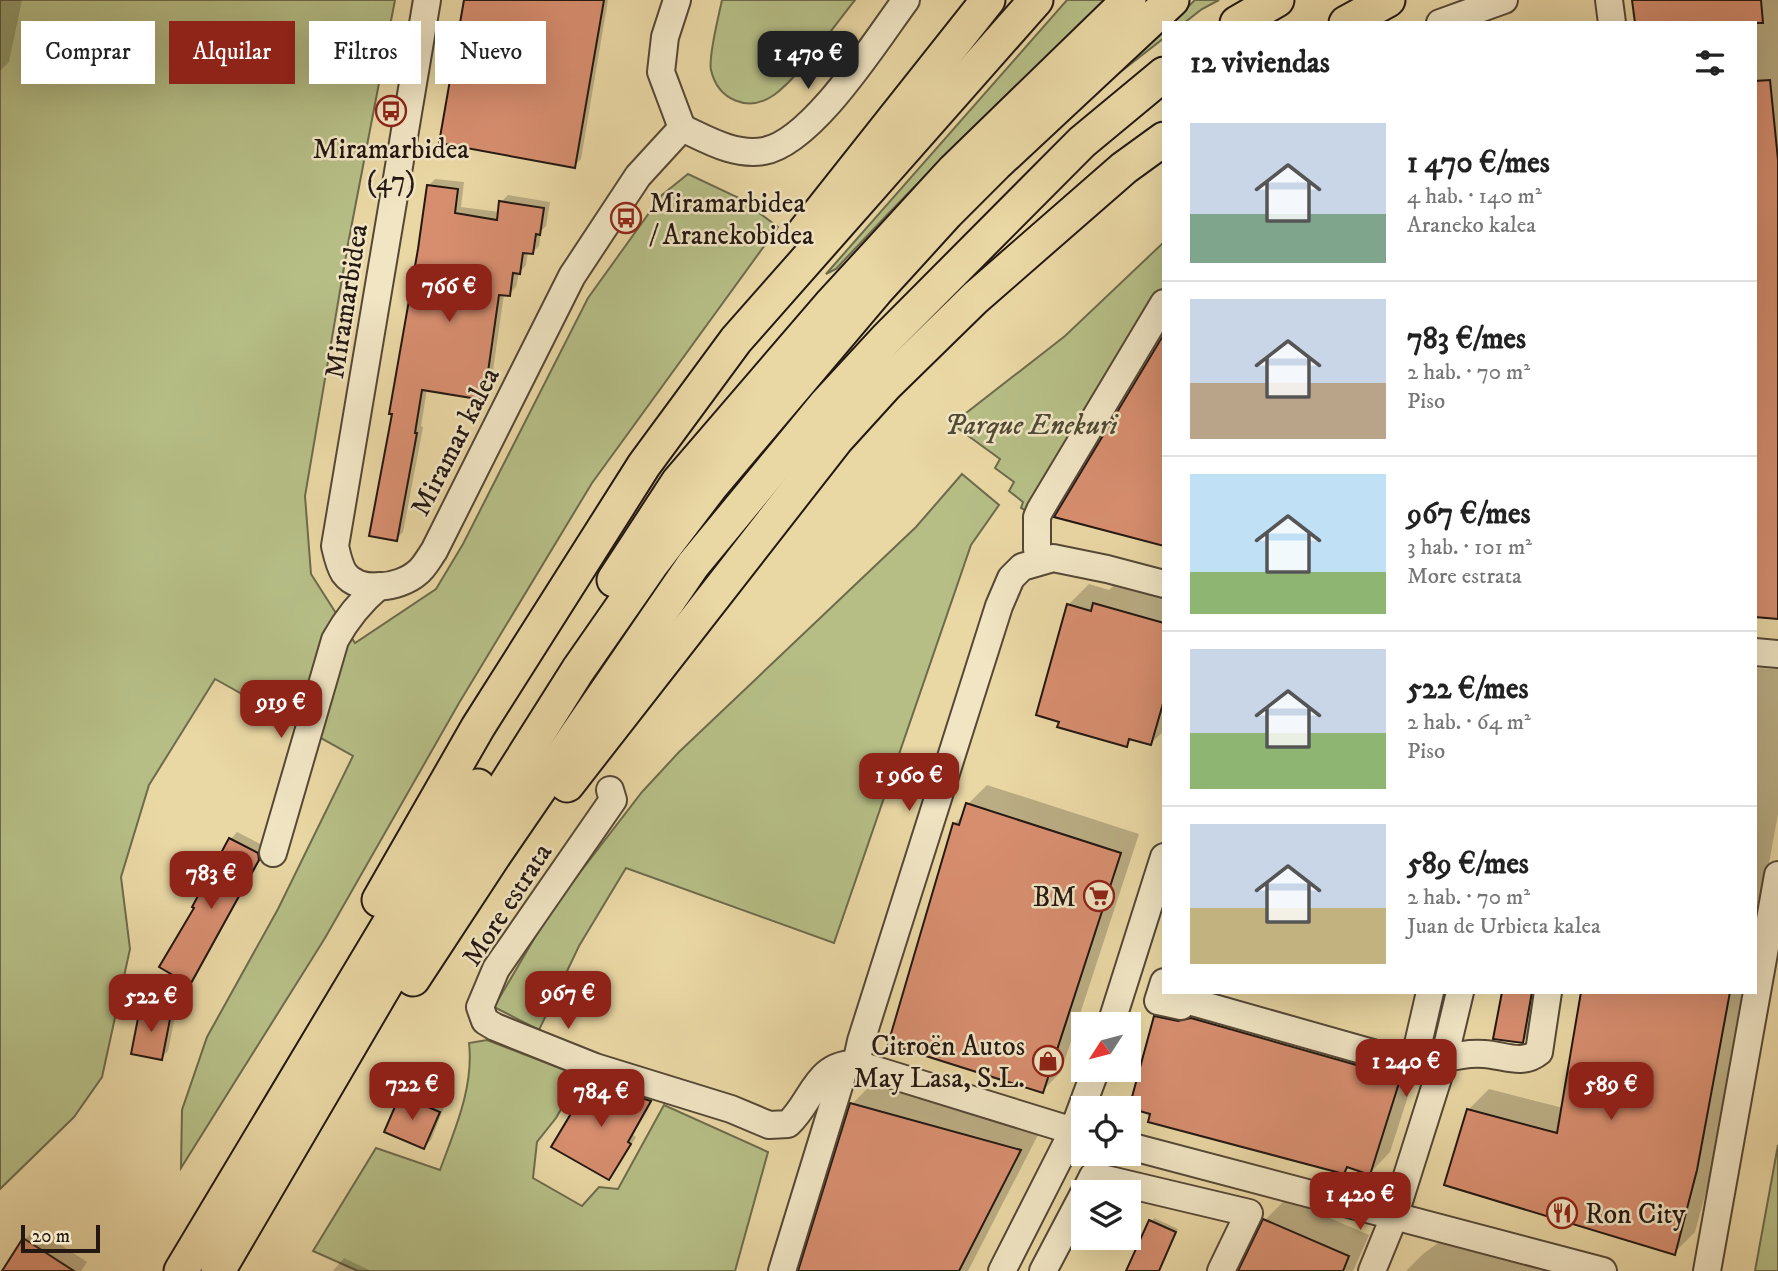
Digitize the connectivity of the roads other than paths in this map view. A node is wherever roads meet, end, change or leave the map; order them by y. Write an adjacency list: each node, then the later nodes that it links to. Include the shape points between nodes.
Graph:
1 (427, 0): 22 (street, Miramarbidea, via 335,546)
2 (677, 0): 17 (street, via 665,37 662,72)
3 (906, 0): 17 (street, via 822,111 790,141 764,151 724,148)
4 (988, 0): 20 (main road, via 810,223 752,306)
5 (1036, 0): 20 (main road)
6 (1129, 0): 51 (main road, via 916,209 678,482 392,919)
7 (1172, 0): 52 (main road, via 947,213 720,475 651,565 469,843)
8 (1277, 0): 12 (main road)
9 (1388, 0): 13 (main road)
10 (1504, 0): 14 (street)
11 (1609, 0): 15 (street)
12 (1240, 21)
13 (1350, 21)
14 (1446, 21)
15 (1612, 21)
16 (1162, 76): 39 (main road, via 1082,142 886,339 825,405 693,565)
17 (682, 128): 24 (street, Miramar kalea, via 638,176 572,276 435,551 418,573)
18 (1162, 140): 39 (main road, via 975,298 836,440)
19 (1162, 306): 21 (street, via 1040,510)
20 (736, 340): 50 (main road, via 644,465 478,727)
21 (1037, 548)
22 (341, 566): 24 (street, via 345,575 359,583); 25 (street, Miramarbidea)
23 (1162, 583): 41 (street, via 1054,558 1022,567 1011,578)
24 (379, 586): 25 (street, via 347,618)
25 (335, 640): 29 (street)
26 (1757, 652): 27 (street)
27 (1778, 654)
28 (610, 790): 41 (street, More estrata, via 613,800 496,969 480,1007 485,1021 596,1067 777,1126 793,1120 835,1066)
29 (273, 853)
30 (1162, 864): 38 (street)
31 (1778, 875): 33 (street)
32 (1162, 988): 34 (street, via 1158,1001 1181,1006 1182,999 1376,1054 1374,1059 1412,1070)
33 (1757, 992)
34 (1430, 994)
35 (1460, 994): 40 (street)
36 (1548, 994): 40 (street, via 1539,1052 1531,1058 1465,1053)
37 (1757, 994): 59 (street)
38 (1115, 1012)
39 (386, 1019): 52 (main road)
40 (1444, 1059): 48 (street)
41 (849, 1070): 42 (street); 53 (street)
42 (1071, 1131)
43 (1071, 1146): 54 (street)
44 (1141, 1149): 48 (street)
45 (1091, 1180): 46 (street, via 1093,1176)
46 (1110, 1180)
47 (1141, 1187): 56 (street, via 1249,1213)
48 (1394, 1217): 57 (street); 58 (street)
49 (1071, 1218): 55 (street)
50 (162, 1271)
51 (181, 1271)
52 (220, 1271)
53 (782, 1271)
54 (1002, 1271)
55 (1043, 1271)
56 (1222, 1271)
57 (1373, 1271)
58 (1603, 1271)
59 (1707, 1271)

